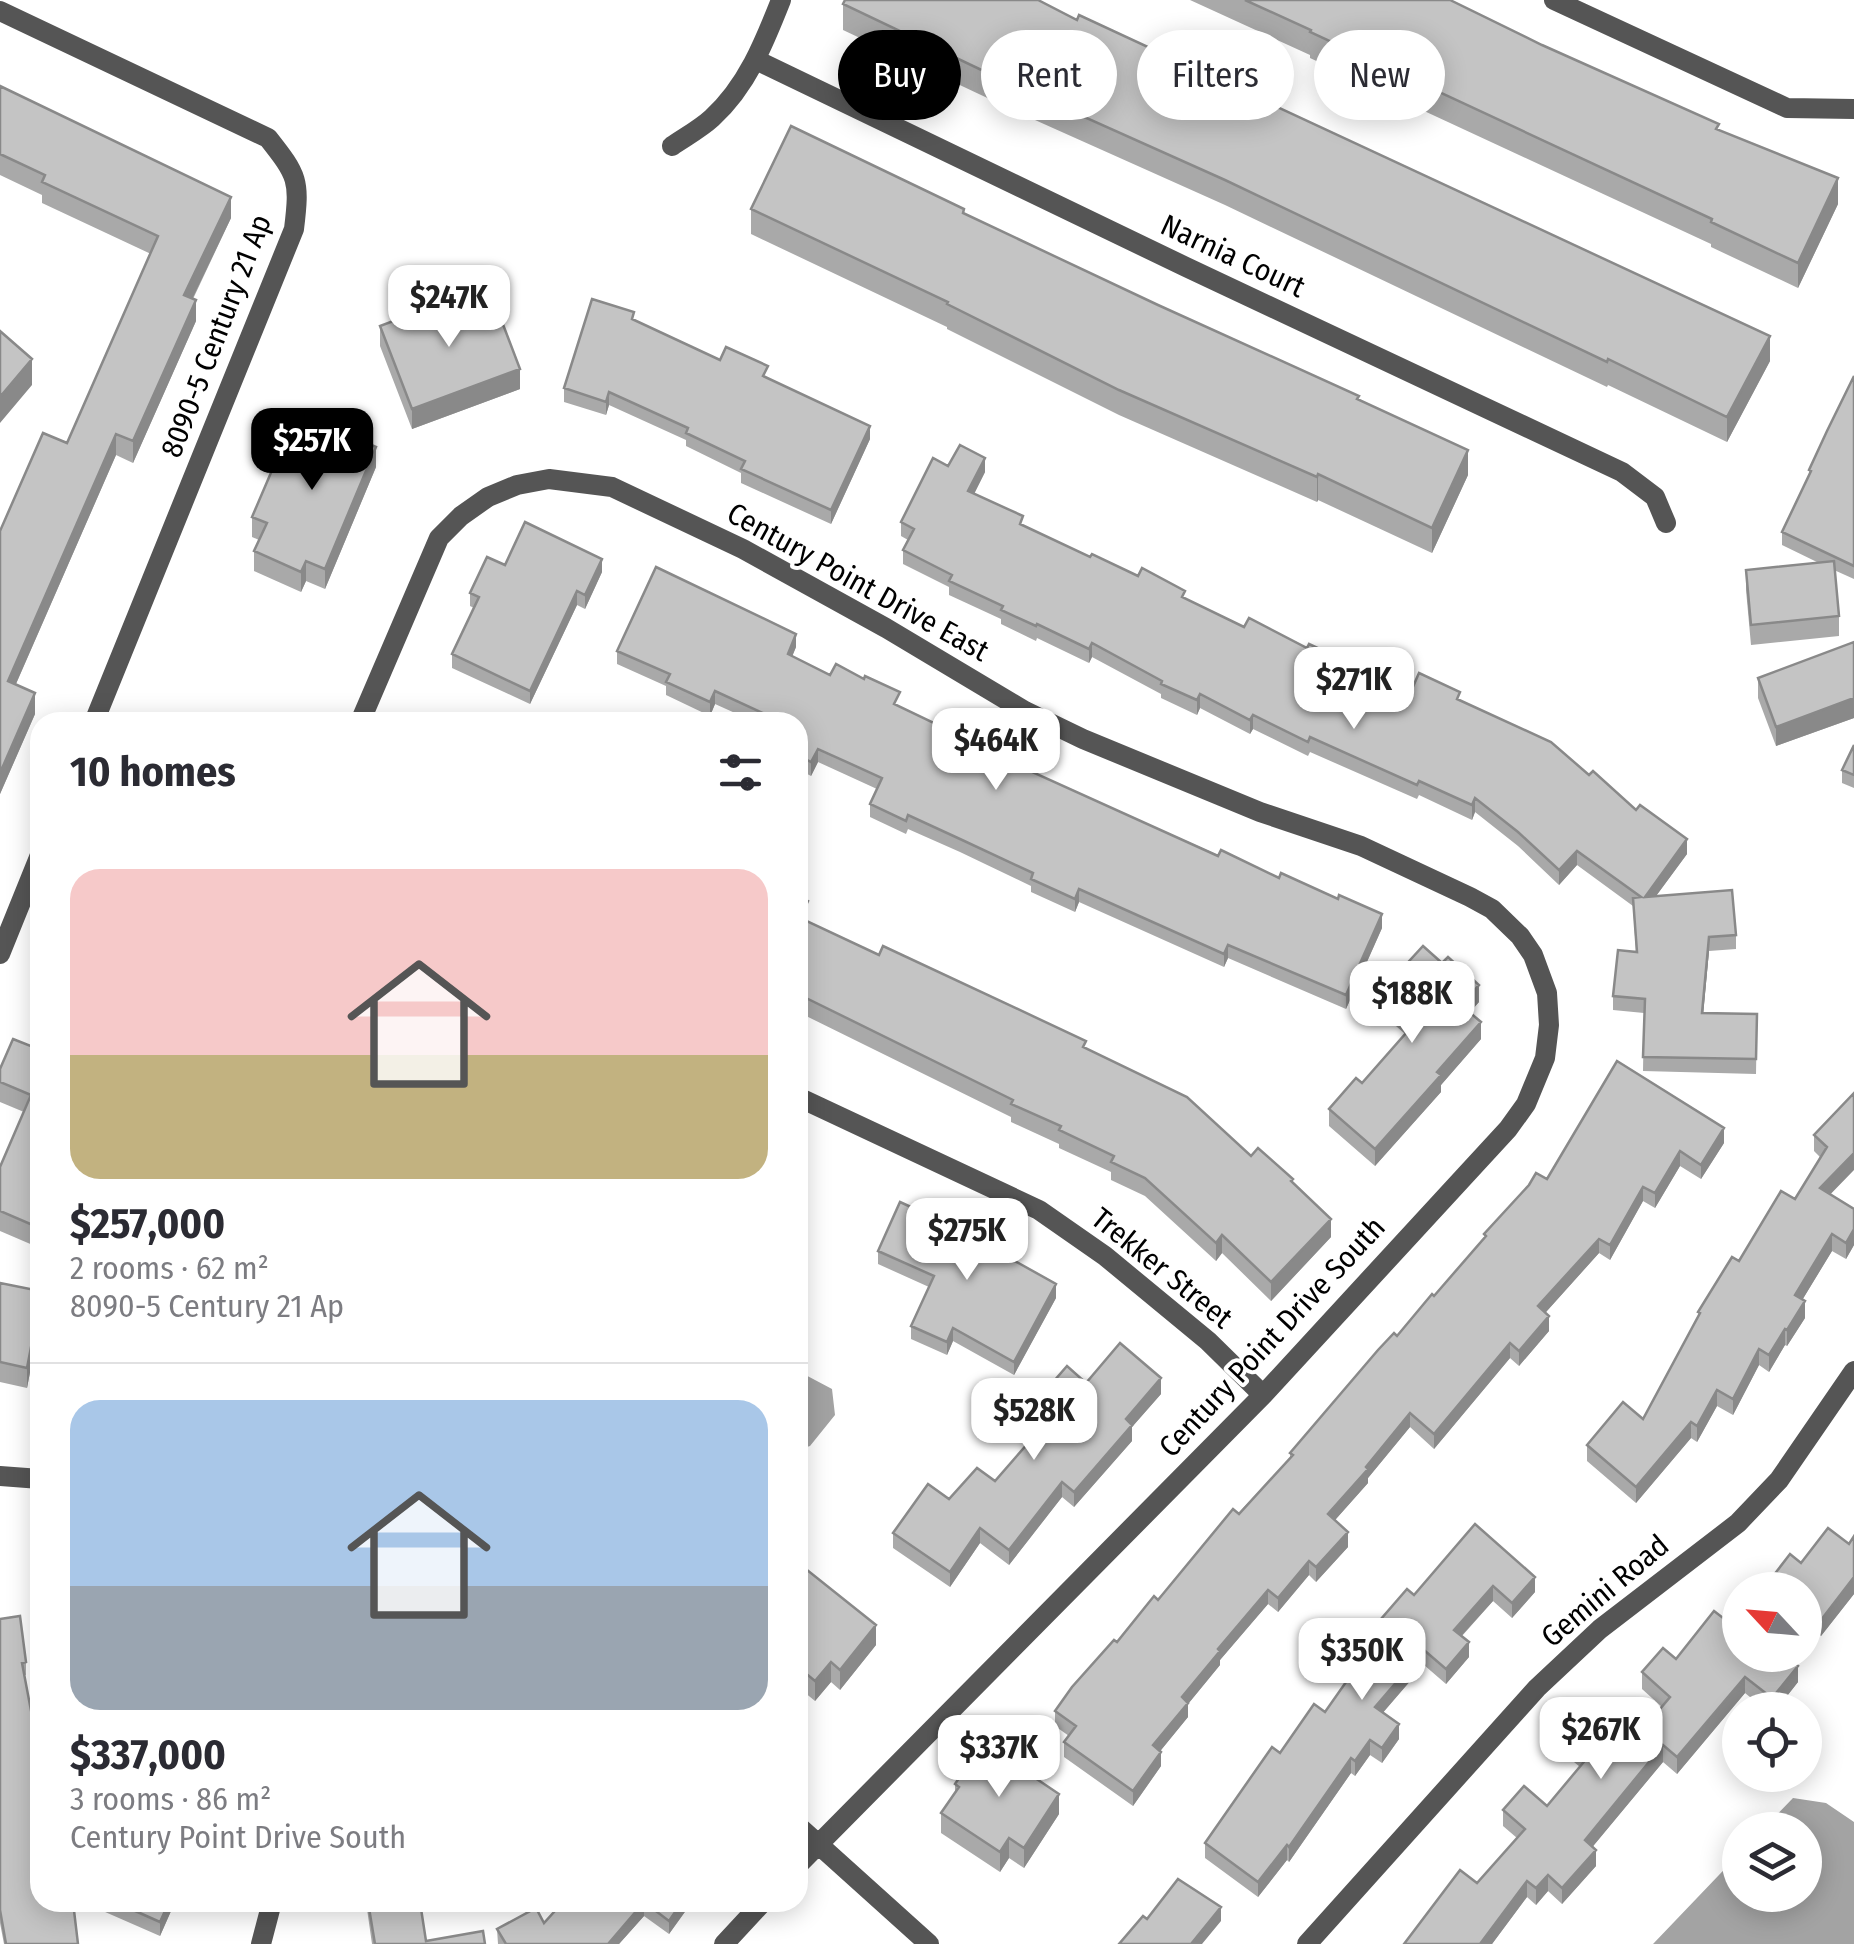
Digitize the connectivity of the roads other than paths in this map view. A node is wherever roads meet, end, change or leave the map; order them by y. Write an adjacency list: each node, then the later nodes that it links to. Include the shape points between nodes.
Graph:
1 (781, 0): 4 (street)
2 (1554, 0): 5 (street, via 1787,108)
3 (0, 10): 8 (street, 8090-5 Century 21 Ap, via 268,138 292,168 298,195 294,228)
4 (756, 60): 6 (street, via 718,113); 7 (street, Narnia Court, via 1622,472 1655,497)
5 (1854, 109)
6 (672, 146)
7 (1666, 523)
8 (98, 712)
9 (364, 712): 12 (street, Century Point Drive East, via 438,538 460,516 517,485 549,479 612,487 743,549 1083,739 1361,846 1470,897 1492,909)
10 (30, 880): 11 (street)
11 (0, 954)
12 (1533, 955): 15 (street, Century Point Drive South, via 1548,993 1549,1025 1545,1058 1526,1104)
13 (808, 1102): 15 (street, Trekker Street, via 1039,1210 1106,1256)
14 (1854, 1371): 26 (street, Gemini Road, via 1779,1480 1738,1523 1600,1628 1537,1688)
15 (1264, 1395): 19 (street, Century Point Drive South)
16 (0, 1476): 17 (street)
17 (30, 1479)
18 (808, 1835): 19 (street)
19 (817, 1843): 20 (street, Century Point Drive South); 25 (street)
20 (808, 1853)
21 (269, 1912): 23 (street)
22 (753, 1912): 24 (street)
23 (261, 1944)
24 (724, 1944)
25 (928, 1944)
26 (1307, 1944)

